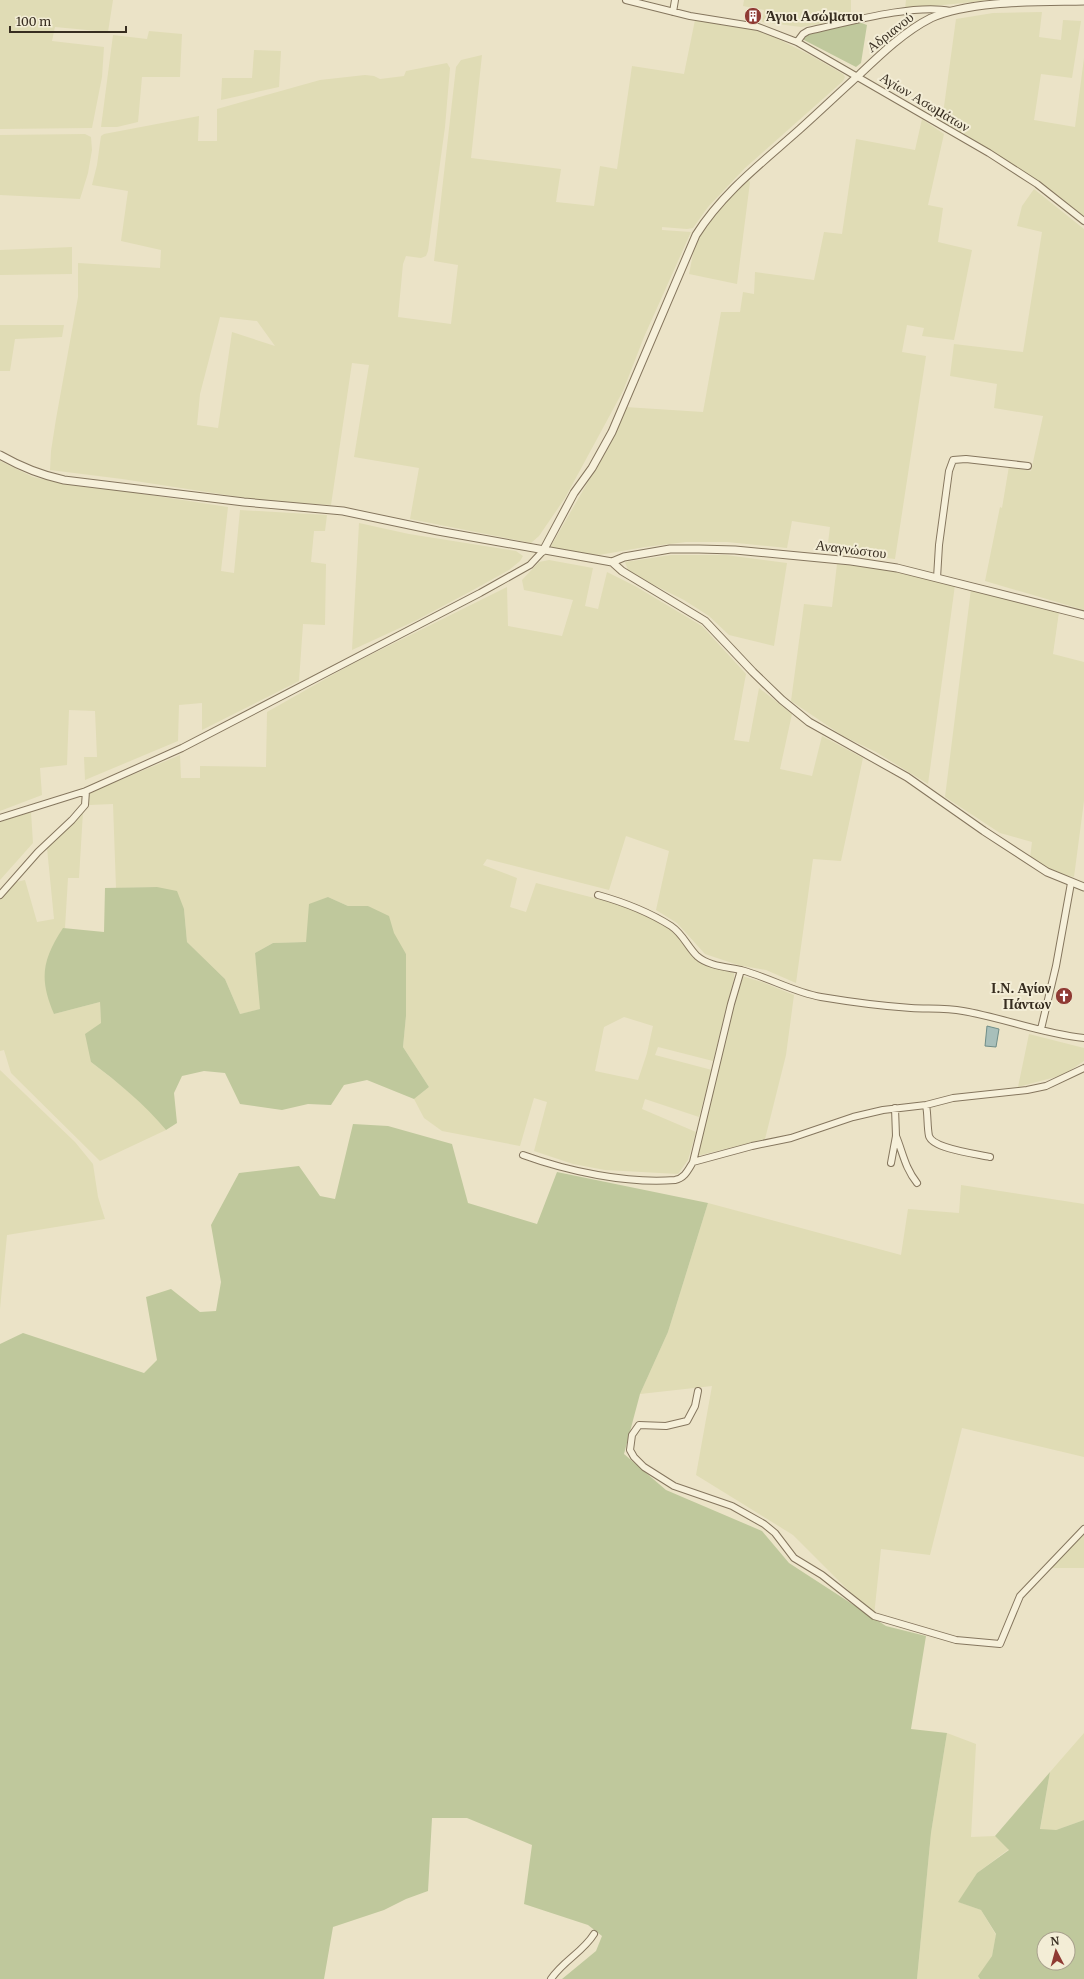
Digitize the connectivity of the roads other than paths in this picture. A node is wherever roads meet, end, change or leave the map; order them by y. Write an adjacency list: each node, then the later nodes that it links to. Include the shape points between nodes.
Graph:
1 (626, 0): 5 (street, Αγίων Ασωμάτων)
2 (675, 0): 5 (street)
3 (1084, 1): 4 (street, Αδριανού, via 987,5)
4 (950, 11): 6 (street, via 938,8 854,21 808,31); 7 (street, Αδριανού, via 931,18 912,31 887,49)
5 (673, 12): 6 (street, Αγίων Ασωμάτων, via 758,27)
6 (797, 42): 7 (street, Αγίων Ασωμάτων)
7 (858, 76): 8 (street, Αγίων Ασωμάτων, via 1037,184); 11 (street, Αδριανού, via 765,158 707,217 679,271 612,432 592,468 574,493)
8 (1084, 221)
9 (0, 455): 11 (street, via 43,475 64,480 343,511)
10 (1028, 466): 13 (street, via 966,458 953,460 949,471 939,544)
11 (543, 551): 12 (street); 15 (street, via 530,565 296,690 182,748)
12 (612, 562): 13 (street, Αναγνώστου, via 624,557 670,549 735,550 882,566); 17 (street, via 622,571 705,621 758,677 809,722 907,777 1012,850 1047,872)
13 (937, 578): 14 (street, Αναγνώστου)
14 (1084, 615)
15 (86, 791): 16 (street); 19 (street, via 85,805)
16 (0, 818)
17 (1071, 883): 18 (street); 22 (street, via 1056,966)
18 (1084, 887)
19 (0, 895)
20 (598, 895): 21 (street, via 618,900 670,925 698,957)
21 (740, 970): 22 (street, via 820,997 884,1006 962,1011); 30 (street)
22 (1041, 1029): 23 (street, via 1062,1036)
23 (1084, 1038)
24 (1084, 1068): 25 (street, via 1046,1086 953,1098)
25 (926, 1105): 26 (street); 29 (street, via 930,1137 936,1144)
26 (895, 1108): 27 (street); 30 (street, via 853,1117 791,1138)
27 (896, 1136): 31 (street); 32 (street, via 905,1166)
28 (523, 1155): 30 (street, via 570,1170 668,1181 681,1179)
29 (990, 1157)
30 (693, 1162)
31 (891, 1163)
32 (916, 1183)
33 (698, 1391): 34 (street, via 697,1401 687,1421 666,1426 639,1425 632,1435 630,1450 634,1457 644,1467 674,1486 732,1506 764,1524 775,1533 794,1558 822,1575 874,1616 890,1622 956,1640 1000,1644 1020,1596)
34 (1084, 1529)
35 (594, 1934): 36 (street, via 588,1945)
36 (550, 1979)

